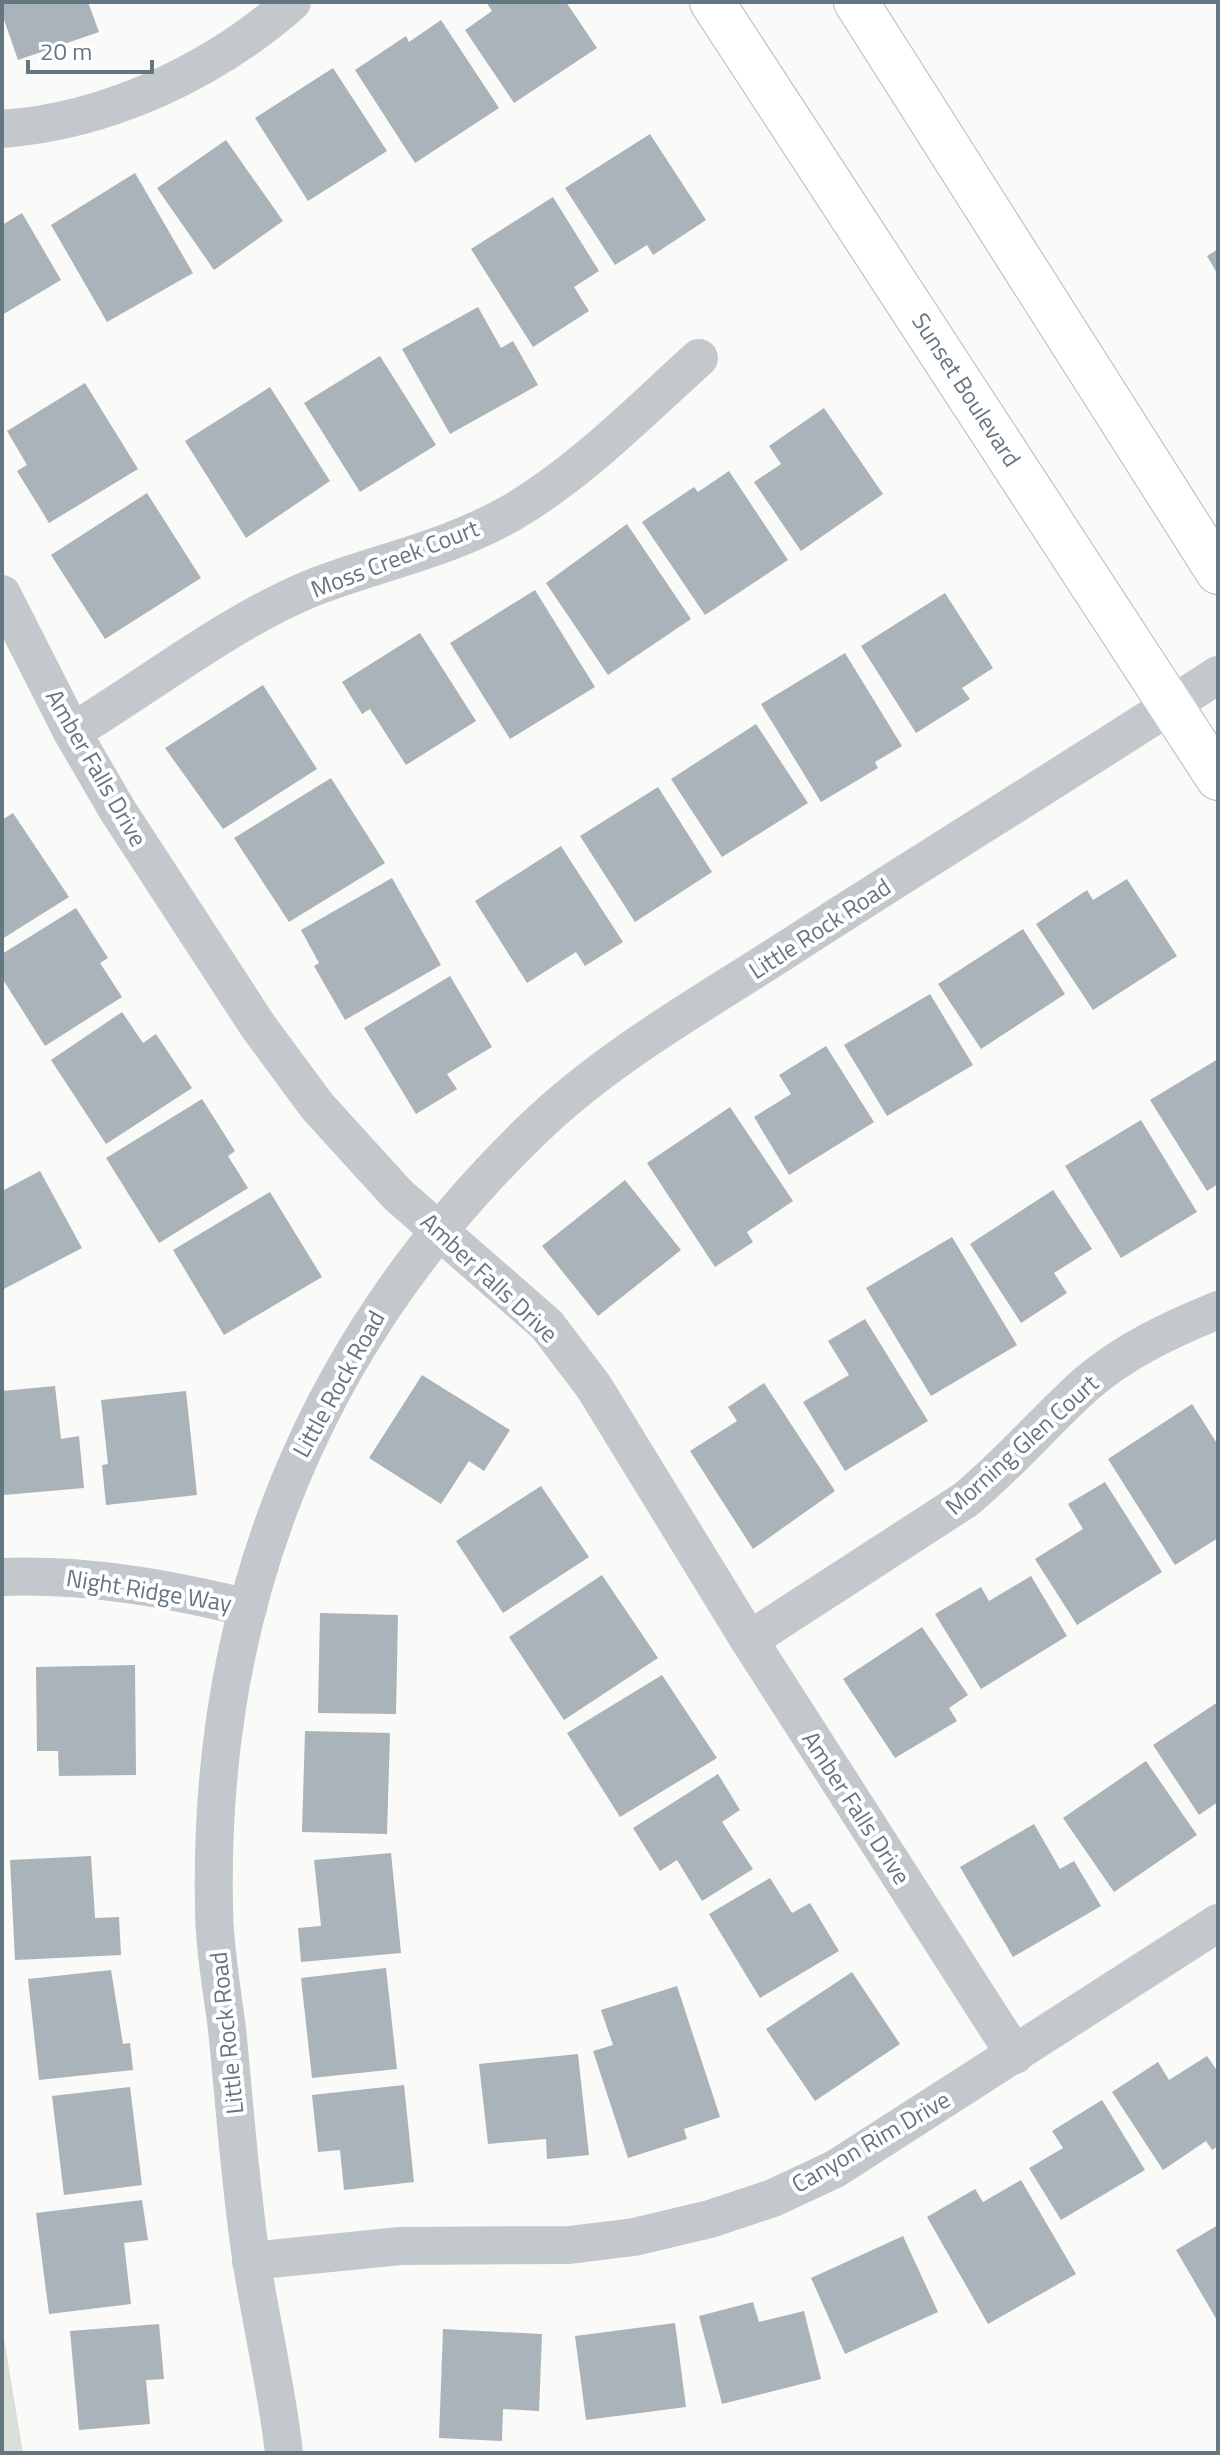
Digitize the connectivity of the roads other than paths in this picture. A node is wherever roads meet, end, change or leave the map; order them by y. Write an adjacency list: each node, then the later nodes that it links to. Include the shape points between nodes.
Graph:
1 (292, 2): 4 (street, via 208,65 146,93 85,113)
2 (712, 2): 9 (main road, Sunset Boulevard)
3 (856, 2): 6 (main road)
4 (2, 129)
5 (699, 358): 10 (street, Moss Creek Court, via 572,469 513,512 447,545 312,589 247,622)
6 (1218, 572)
7 (2, 594): 10 (street, Amber Falls Drive)
8 (1218, 675): 9 (street, Little Rock Road)
9 (1171, 706): 11 (main road, Sunset Boulevard); 12 (street, Little Rock Road, via 608,1069 534,1128)
10 (72, 732): 12 (street, Amber Falls Drive, via 258,1026 317,1106 382,1180)
11 (1218, 778)
12 (441, 1230): 15 (street, Little Rock Road, via 363,1332 299,1455 259,1559); 16 (street, Amber Falls Drive, via 547,1325 594,1387)
13 (1218, 1310): 16 (street, Morning Glen Court, via 1129,1353 1087,1384 965,1500)
14 (2, 1577): 15 (street, Night Ridge Way, via 110,1580)
15 (248, 1608): 19 (street, Little Rock Road, via 223,1725 213,1911)
16 (749, 1640): 18 (street, Amber Falls Drive)
17 (1215, 1930): 18 (street, Canyon Rim Drive)
18 (1015, 2055): 19 (street, Canyon Rim Drive, via 835,2169 710,2219 591,2243 401,2246)
19 (251, 2261): 20 (street, Little Rock Road)
20 (284, 2453)

